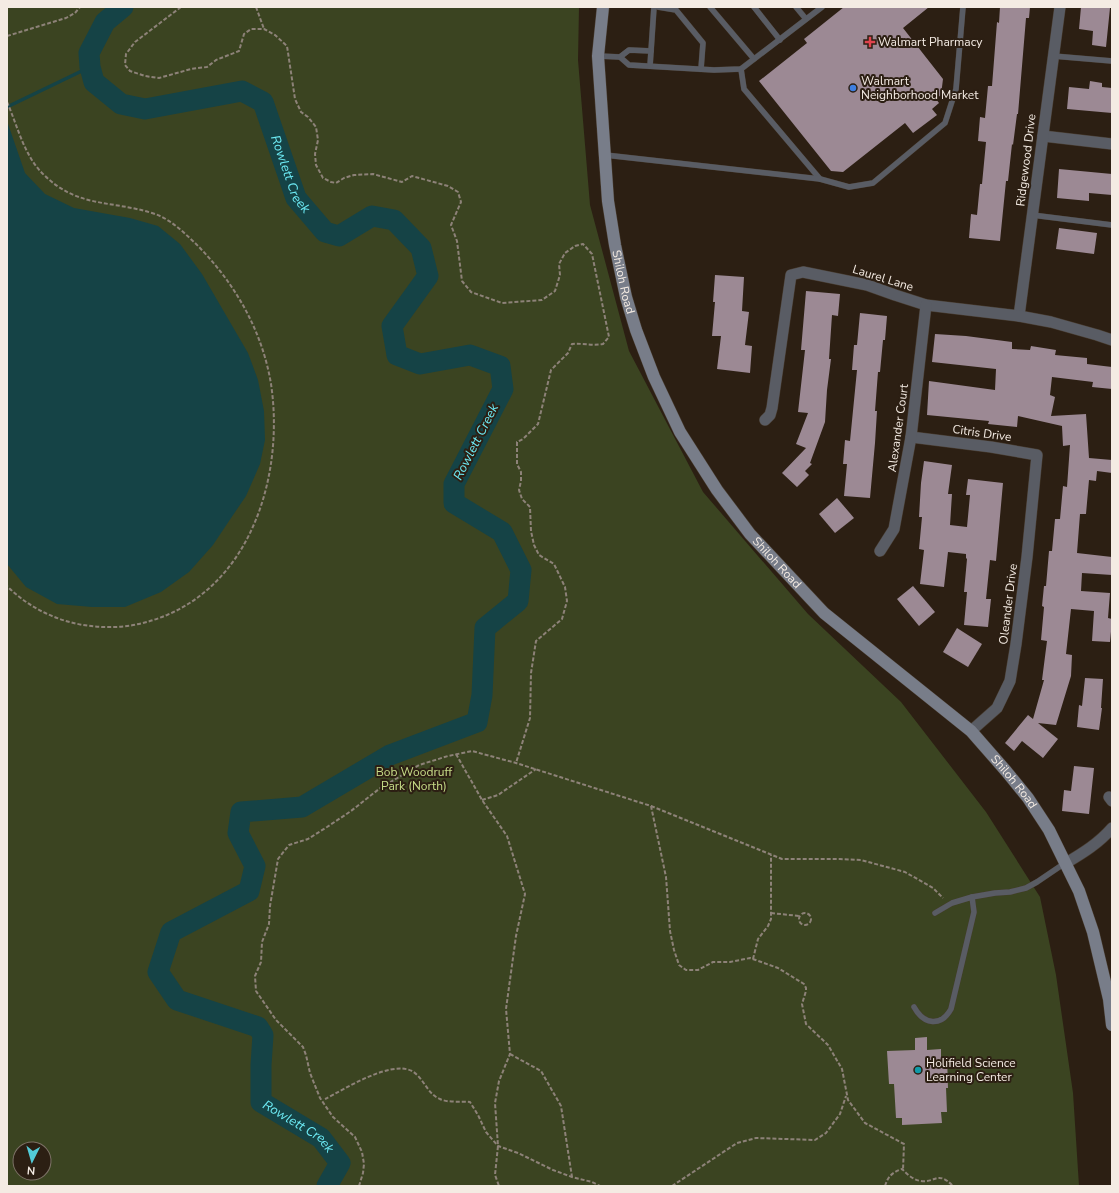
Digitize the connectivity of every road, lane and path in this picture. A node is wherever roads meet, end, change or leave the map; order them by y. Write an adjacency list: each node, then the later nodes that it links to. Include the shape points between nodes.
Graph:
1 (80, 7): 15 (path, via 66,18)
2 (181, 7): 14 (path, via 136,42 126,54 124,65 130,71 159,78 207,67 216,60 238,51 244,34 251,29)
3 (256, 7): 14 (path)
4 (654, 7): 17 (lane)
5 (658, 7): 24 (lane, via 676,10 703,44)
6 (710, 7): 21 (lane)
7 (754, 7): 16 (lane)
8 (796, 7): 13 (lane)
9 (822, 7): 13 (lane)
10 (964, 7): 30 (lane, via 956,89 945,123 873,183 849,187)
11 (1060, 7): 19 (street, Ridgewood Drive)
12 (602, 11): 18 (main road, Shiloh Road)
13 (806, 19): 16 (lane)
14 (264, 30): 43 (path, via 275,34 286,46 296,99 301,112 316,127 316,165 323,178 336,183 354,175 374,174 402,182 412,176 448,186 458,192 461,202 451,225 457,241 462,281 471,292 502,303 542,300 555,291 560,275 559,264 565,253 583,244 592,254 609,337 603,344 593,346 572,344 568,353 551,370 538,424 517,442 517,464 521,472 519,490 530,507 534,545 539,555 554,564 565,587 567,601 562,619 536,641 531,673 530,718)
15 (7, 36)
16 (780, 40): 21 (lane)
17 (651, 51): 20 (lane, via 629,50); 23 (lane)
18 (598, 56): 20 (lane); 29 (main road, Shiloh Road)
19 (1053, 56): 22 (lane); 27 (street, Ridgewood Drive)
20 (620, 57): 23 (lane, via 629,65)
21 (754, 59): 25 (lane)
22 (1112, 61)
23 (650, 66): 24 (lane)
24 (701, 69): 25 (lane)
25 (741, 69): 30 (lane, via 744,89)
26 (7, 102): 40 (path, via 31,161 53,183 80,199 140,210 166,219 184,232 223,273 247,312 263,350 271,384 274,415 269,475 251,530 224,575 190,604 139,624 90,627 69,623 44,612)
27 (1043, 136): 28 (street); 31 (street, Ridgewood Drive)
28 (1112, 144)
29 (604, 155): 30 (lane); 41 (main road, Shiloh Road, via 608,201 626,297 654,377 680,432 717,490 750,534 824,613)
30 (820, 178)
31 (1032, 215): 32 (lane); 34 (street, Ridgewood Drive)
32 (1112, 225)
33 (926, 305): 34 (street, Laurel Lane); 36 (street, Laurel Lane, via 867,285 803,272 791,275 772,408); 37 (street, Alexander Court)
34 (1019, 316): 35 (street, Laurel Lane, via 1051,322)
35 (1112, 340)
36 (766, 420)
37 (911, 437): 38 (street, Citris Drive, via 991,446 1037,455); 39 (street, Alexander Court, via 894,530)
38 (1037, 466): 41 (street, Oleander Drive, via 1010,681 997,708)
39 (880, 552)
40 (7, 586)
41 (971, 731): 49 (main road, Shiloh Road, via 1028,798)
42 (456, 754): 43 (path, via 472,751); 45 (path); 64 (path, via 419,765 379,789 308,839 289,845 278,859 269,924 262,942 261,962 255,976 256,990 276,1020 303,1047 320,1098 333,1117 355,1137 364,1164)
43 (516, 763): 44 (path)
44 (536, 770): 45 (path, via 498,795); 46 (path)
45 (482, 800): 58 (path, via 507,836 525,894 516,936 506,1009)
46 (650, 806): 48 (path); 55 (path, via 666,877 670,931 679,965 686,970 698,970 713,962)
47 (1111, 832): 49 (street)
48 (771, 855): 51 (path, via 782,859 861,860 905,872 933,888); 52 (path)
49 (1066, 863): 50 (lane, via 1026,888); 57 (main road, Shiloh Road, via 1093,932 1109,999)
50 (972, 897): 51 (lane); 56 (lane, via 974,912 951,1009 943,1019 932,1022 918,1015)
51 (950, 904): 53 (lane)
52 (771, 913): 54 (path); 55 (path, via 768,926 758,939)
53 (935, 913)
54 (800, 916): 54 (path, via 803,925 810,923 811,917 808,914)
55 (753, 959): 59 (path, via 778,968 804,984 806,991 802,1004 806,1024 828,1045 842,1069)
56 (914, 1007)
57 (1112, 1025)
58 (510, 1054): 61 (path, via 499,1081 495,1104); 63 (path, via 541,1070 561,1106)
59 (847, 1094): 62 (path, via 848,1100 865,1123 904,1144); 67 (path, via 840,1114 826,1133 815,1140 756,1138 737,1143)
60 (325, 1099): 61 (path, via 380,1072 396,1067 411,1071 440,1099 470,1102 486,1132)
61 (498, 1146): 63 (path); 65 (path, via 495,1175)
62 (903, 1170): 68 (path, via 902,1168 894,1172); 69 (path, via 919,1181 936,1177 947,1180)
63 (572, 1177): 66 (path)
64 (359, 1186)
65 (499, 1186)
66 (600, 1186)
67 (672, 1186)
68 (885, 1186)
69 (953, 1186)

